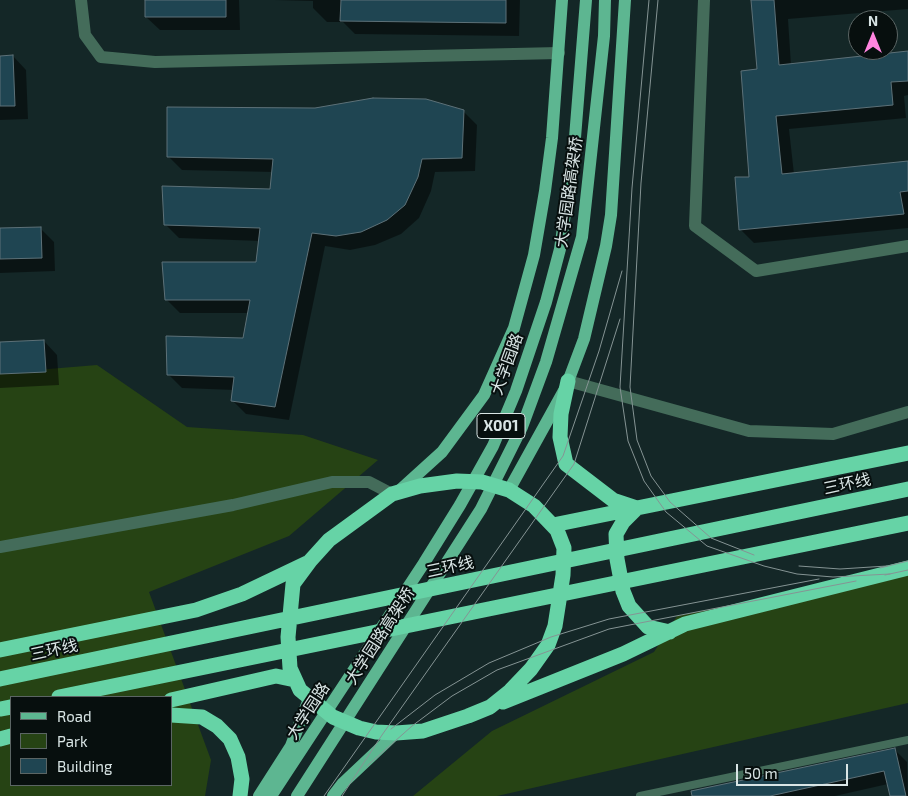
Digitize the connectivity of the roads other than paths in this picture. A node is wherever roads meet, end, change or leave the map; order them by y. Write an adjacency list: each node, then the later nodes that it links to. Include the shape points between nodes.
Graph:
1 (81, 0): 7 (street, via 85,35 101,56 164,62)
2 (562, 0): 7 (main road)
3 (586, 0): 35 (main road, 大学园路 / X001, via 574,150 560,249 516,391 493,446 445,530)
4 (605, 0): 36 (main road, 大学园路高架桥, via 582,237 546,362 522,427 481,509)
5 (625, 0): 9 (main road, X001, via 612,215 584,339)
6 (704, 0): 8 (street, via 695,226 756,271)
7 (558, 53): 14 (main road, via 545,191 534,255 514,328 484,395 442,452)
8 (908, 246)
9 (568, 381): 10 (street, via 748,431 833,434); 13 (main road, X001); 15 (highway, via 560,437 566,464 613,500)
10 (908, 412)
11 (908, 454): 15 (highway)
12 (908, 489): 23 (highway, 三环线)
13 (509, 490): 14 (highway, via 482,482 458,481); 17 (highway, via 534,506)
14 (395, 492): 18 (street, via 369,482 332,482 233,504); 19 (highway, via 330,540)
15 (637, 508): 17 (highway); 21 (highway, via 616,534 623,591 629,606 648,627)
16 (908, 523): 25 (highway)
17 (553, 525): 28 (highway, via 564,548 555,626 548,645 531,669)
18 (0, 547)
19 (310, 561): 22 (highway, via 242,594 196,610); 24 (highway, via 293,584 288,637 290,668)
20 (908, 568): 21 (highway, via 685,624)
21 (670, 632): 28 (highway)
22 (0, 650)
23 (0, 679)
24 (295, 680): 26 (highway); 27 (highway, via 276,676)
25 (65, 696)
26 (309, 699): 30 (highway, via 333,717 359,728); 34 (main road, 大学园路, via 291,746)
27 (172, 700)
28 (490, 707): 30 (highway, via 423,731)
29 (172, 715): 33 (highway, via 202,717 230,739 238,757 242,780)
30 (396, 733): 37 (main road)
31 (908, 740): 32 (lane)
32 (681, 792): 38 (lane)
33 (240, 796)
34 (259, 796)
35 (271, 796)
36 (297, 796)
37 (333, 796)
38 (640, 796)

